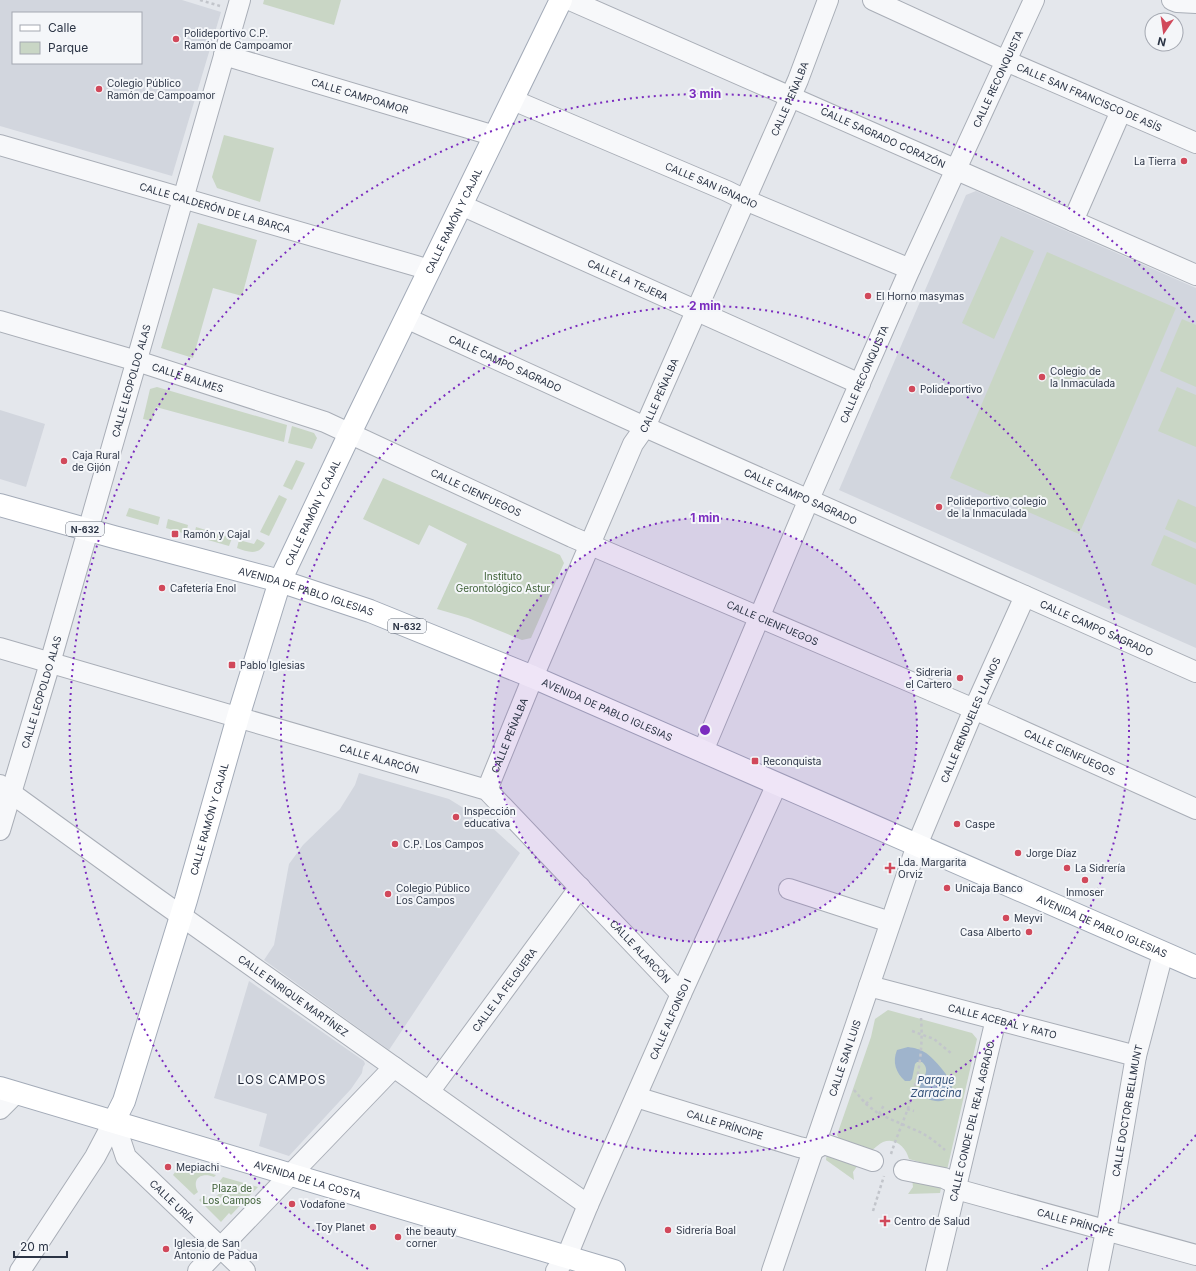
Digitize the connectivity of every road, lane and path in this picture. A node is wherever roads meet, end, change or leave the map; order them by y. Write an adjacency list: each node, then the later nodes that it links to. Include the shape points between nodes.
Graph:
1 (200, 0): 8 (path)
2 (561, 0): 13 (main road, CALLE RAMÓN Y CAJAL)
3 (570, 0): 12 (street, CALLE SAGRADO CORAZÓN)
4 (828, 0): 12 (street, CALLE PEÑALBA)
5 (873, 0): 11 (street, CALLE SAN FRANCISCO DE ASÍS)
6 (1034, 0): 11 (street, CALLE RECONQUISTA)
7 (1172, 0): 9 (street)
8 (231, 3): 10 (street, CALLE LEOPOLDO ALAS)
9 (1196, 3)
10 (224, 55): 15 (street, CALLE CAMPOAMOR); 19 (street, CALLE LEOPOLDO ALAS)
11 (1006, 61): 14 (street, CALLE SAN FRANCISCO DE ASÍS); 18 (street, CALLE RECONQUISTA)
12 (790, 96): 18 (street, CALLE SAGRADO CORAZÓN); 20 (street, CALLE PEÑALBA)
13 (513, 100): 15 (main road, CALLE RAMÓN Y CAJAL); 20 (street, CALLE SAN IGNACIO)
14 (1121, 111): 16 (street, CALLE SAN FRANCISCO DE ASÍS); 22 (street)
15 (495, 136): 21 (main road, CALLE RAMÓN Y CAJAL)
16 (1196, 143)
17 (0, 145): 19 (street, CALLE CALDERÓN DE LA BARCA)
18 (956, 170): 22 (street, CALLE SAGRADO CORAZÓN); 23 (street, CALLE RECONQUISTA)
19 (183, 198): 24 (street, CALLE CALDERÓN DE LA BARCA); 29 (street, CALLE LEOPOLDO ALAS)
20 (745, 200): 23 (street, CALLE SAN IGNACIO); 26 (street, CALLE PEÑALBA)
21 (461, 205): 24 (main road, CALLE RAMÓN Y CAJAL); 26 (street, CALLE LA TEJERA)
22 (1073, 221): 25 (street, CALLE SAGRADO CORAZÓN)
23 (910, 269): 30 (street, CALLE RECONQUISTA)
24 (430, 270): 27 (main road, CALLE RAMÓN Y CAJAL)
25 (1196, 275)
26 (696, 311): 30 (street, CALLE LA TEJERA); 31 (street, CALLE PEÑALBA)
27 (406, 318): 31 (street, CALLE CAMPO SAGRADO); 32 (main road, CALLE RAMÓN Y CAJAL)
28 (0, 321): 29 (street, CALLE BALMES)
29 (137, 361): 32 (street, CALLE BALMES, via 325,422); 35 (street, CALLE LEOPOLDO ALAS)
30 (860, 384): 33 (street, CALLE RECONQUISTA)
31 (646, 427): 33 (street, CALLE CAMPO SAGRADO); 36 (street, CALLE PEÑALBA, via 633,444)
32 (350, 433): 36 (street, CALLE CIENFUEGOS); 37 (main road, CALLE RAMÓN Y CAJAL)
33 (808, 499): 38 (street, CALLE CAMPO SAGRADO); 39 (street, CALLE RECONQUISTA)
34 (0, 505): 35 (main road, AVENIDA DE PABLO IGLESIAS / N-632)
35 (88, 530): 37 (main road, AVENIDA DE PABLO IGLESIAS / N-632); 41 (street, CALLE LEOPOLDO ALAS)
36 (591, 544): 39 (street, CALLE CIENFUEGOS); 43 (street, CALLE PEÑALBA)
37 (280, 581): 43 (main road, AVENIDA DE PABLO IGLESIAS / N-632, via 370,611); 45 (main road, CALLE RAMÓN Y CAJAL)
38 (1025, 596): 42 (street, CALLE CAMPO SAGRADO); 44 (street, CALLE RENDUELES LLANOS)
39 (759, 616): 44 (street, CALLE CIENFUEGOS); 46 (street, CALLE RECONQUISTA)
40 (0, 648): 41 (street, CALLE ALARCÓN)
41 (50, 662): 45 (street, CALLE ALARCÓN); 48 (street, CALLE LEOPOLDO ALAS)
42 (1196, 672)
43 (533, 677): 46 (main road, AVENIDA DE PABLO IGLESIAS / N-632); 49 (street, CALLE PEÑALBA)
44 (974, 709): 50 (street, CALLE CIENFUEGOS); 52 (street, CALLE RENDUELES LLANOS)
45 (238, 717): 49 (street, CALLE ALARCÓN); 55 (main road, CALLE RAMÓN Y CAJAL)
46 (702, 751): 47 (main road, AVENIDA DE PABLO IGLESIAS / N-632)
47 (777, 784): 52 (main road, AVENIDA DE PABLO IGLESIAS / N-632); 60 (street, CALLE ALFONSO I)
48 (5, 789): 51 (street, CALLE LEOPOLDO ALAS); 55 (street, CALLE ENRIQUE MARTÍNEZ)
49 (488, 790): 53 (street, CALLE ALARCÓN)
50 (1196, 808)
51 (0, 830)
52 (917, 844): 56 (street, CALLE SAN LUIS); 57 (main road, AVENIDA DE PABLO IGLESIAS / N-632)
53 (580, 887): 60 (street, CALLE ALARCÓN); 70 (street, CALLE LA FELGUERA)
54 (789, 889): 56 (street)
55 (182, 916): 67 (street, CALLE ENRIQUE MARTÍNEZ); 79 (main road, CALLE RAMÓN Y CAJAL, via 124,1101)
56 (890, 922): 59 (street, CALLE SAN LUIS)
57 (1163, 953): 58 (main road, AVENIDA DE PABLO IGLESIAS / N-632); 66 (street, CALLE DOCTOR BELLMUNT)
58 (1196, 967)
59 (869, 986): 62 (street, CALLE ACEBAL Y RATO); 81 (street, CALLE SAN LUIS)
60 (681, 994): 72 (street, CALLE ALFONSO I)
61 (921, 1015): 64 (path)
62 (996, 1019): 66 (street, CALLE ACEBAL Y RATO); 85 (street, CALLE CONDE DEL REAL AGRADO)
63 (912, 1031): 64 (path)
64 (922, 1034): 65 (path, via 939,1042); 76 (path, via 919,1064)
65 (952, 1054)
66 (1136, 1056): 88 (street, CALLE DOCTOR BELLMUNT)
67 (394, 1067): 70 (street, CALLE ENRIQUE MARTÍNEZ); 84 (street)
68 (850, 1085): 73 (path)
69 (8, 1090): 75 (street); 79 (main road, AVENIDA DE LA COSTA)
70 (429, 1092): 86 (street, CALLE ENRIQUE MARTÍNEZ)
71 (873, 1096): 73 (path)
72 (636, 1097): 81 (street, CALLE PRÍNCIPE); 86 (street, CALLE ALFONSO I)
73 (866, 1104): 78 (path)
74 (884, 1105): 78 (path)
75 (0, 1109)
76 (907, 1109): 77 (path); 80 (path)
77 (914, 1111)
78 (879, 1114): 80 (path)
79 (114, 1122): 84 (main road, AVENIDA DE LA COSTA); 89 (street, CALLE URÍA, via 126,1157); 92 (street, via 96,1157)
80 (902, 1124): 82 (path, via 933,1140); 83 (path)
81 (813, 1150): 83 (street, via 824,1144); 96 (street, CALLE SAN LUIS)
82 (950, 1155)
83 (888, 1164): 85 (street, via 944,1178 952,1182); 87 (path)
84 (291, 1174): 89 (street); 91 (main road, AVENIDA DE LA COSTA)
85 (956, 1189): 88 (street, CALLE PRÍNCIPE); 97 (street, CALLE CONDE DEL REAL AGRADO)
86 (588, 1205): 91 (street, CALLE ALFONSO I)
87 (874, 1211)
88 (1106, 1231): 90 (street, CALLE PRÍNCIPE); 98 (street, CALLE DOCTOR BELLMUNT)
89 (221, 1248): 93 (street); 94 (street, CALLE URÍA)
90 (1196, 1255)
91 (561, 1264): 95 (main road, AVENIDA DE LA COSTA)
92 (20, 1271)
93 (198, 1271)
94 (245, 1271)
95 (614, 1271)
96 (772, 1271)
97 (936, 1271)
98 (1098, 1271)

